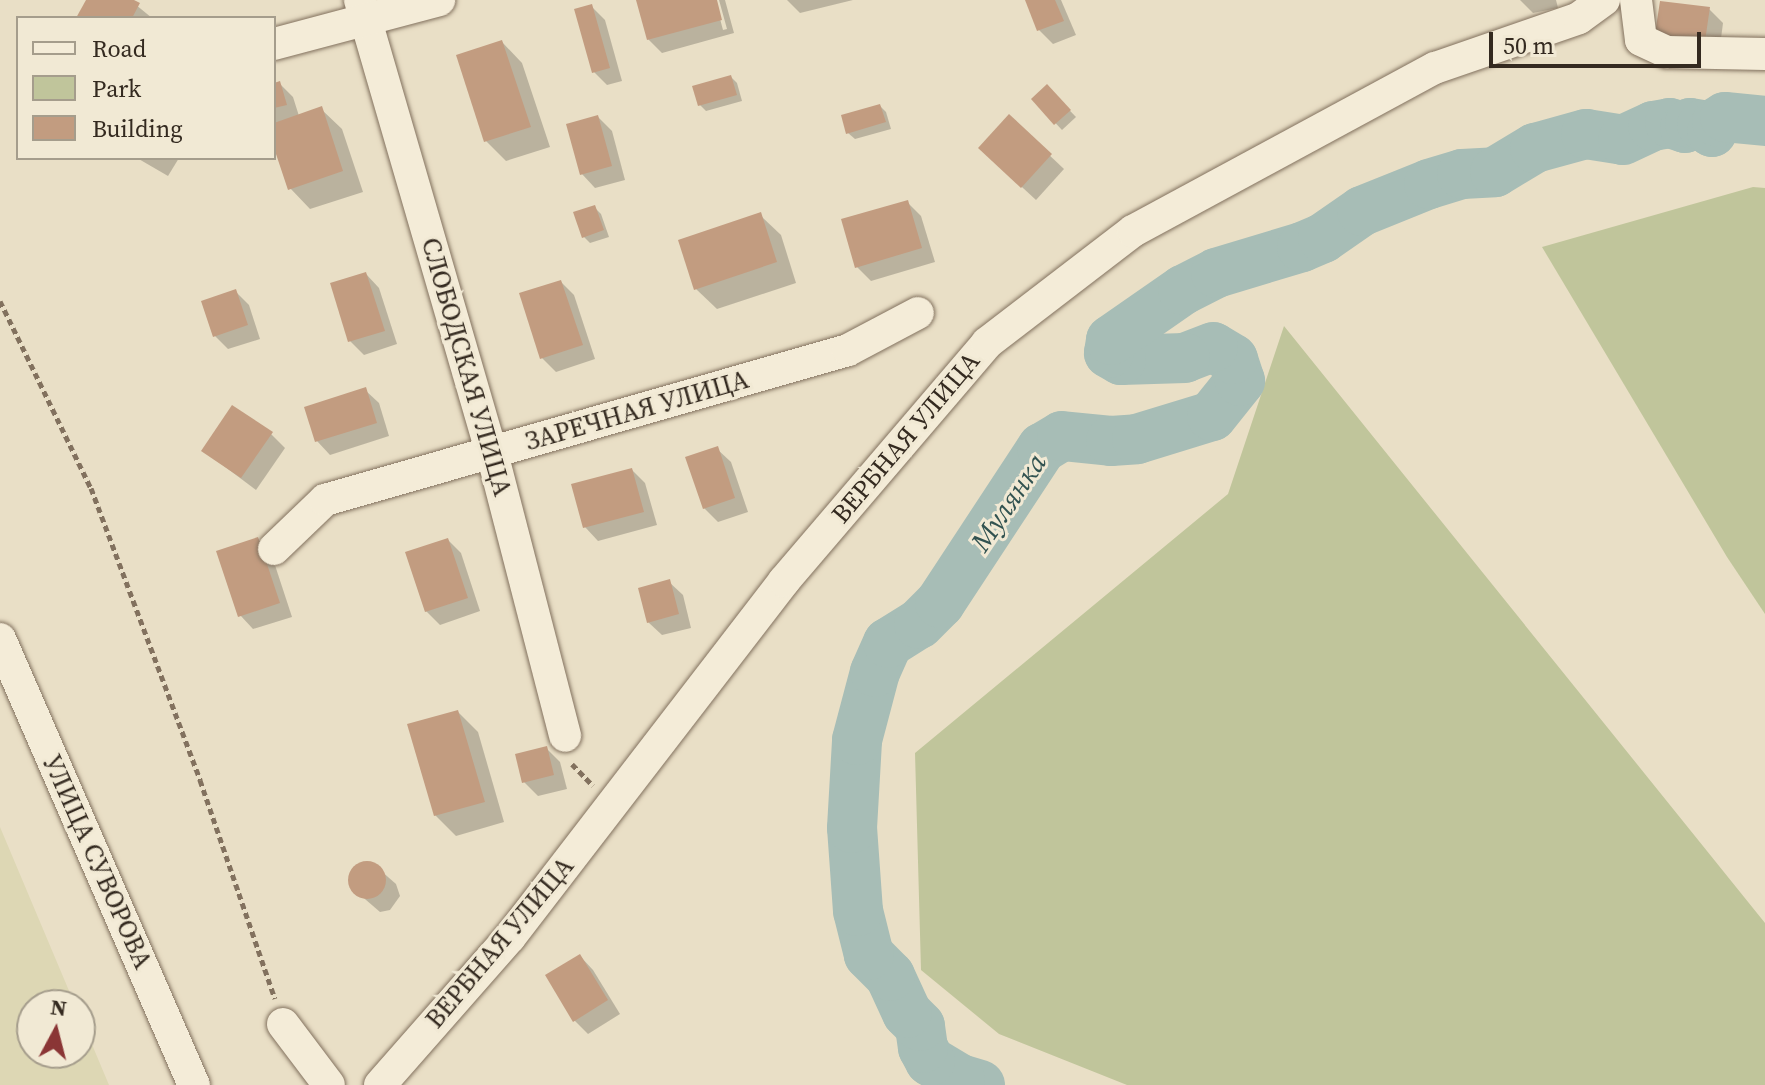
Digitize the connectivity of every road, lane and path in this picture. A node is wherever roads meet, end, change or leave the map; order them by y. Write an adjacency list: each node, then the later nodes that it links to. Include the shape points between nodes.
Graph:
1 (439, 0): 4 (street)
2 (1604, 0): 13 (street, ВЕРБНАЯ УЛИЦА, via 1579,18 1435,68 1133,231 987,343 784,581)
3 (1636, 0): 6 (street, via 1641,40 1667,52)
4 (363, 10): 5 (street); 9 (street, СЛОБОДСКАЯ УЛИЦА)
5 (276, 43)
6 (1765, 54)
7 (0, 301): 14 (path, via 91,488 200,780)
8 (918, 313): 9 (street, ЗАРЕЧНАЯ УЛИЦА, via 848,350)
9 (492, 453): 10 (street, ЗАРЕЧНАЯ УЛИЦА, via 325,500); 12 (street, СЛОБОДСКАЯ УЛИЦА)
10 (274, 549)
11 (0, 639): 15 (street, УЛИЦА СУВОРОВА)
12 (565, 736): 13 (path, via 573,765)
13 (612, 804): 17 (street, ВЕРБНАЯ УЛИЦА, via 510,937)
14 (283, 1024): 16 (street)
15 (194, 1085)
16 (329, 1085)
17 (380, 1085)

